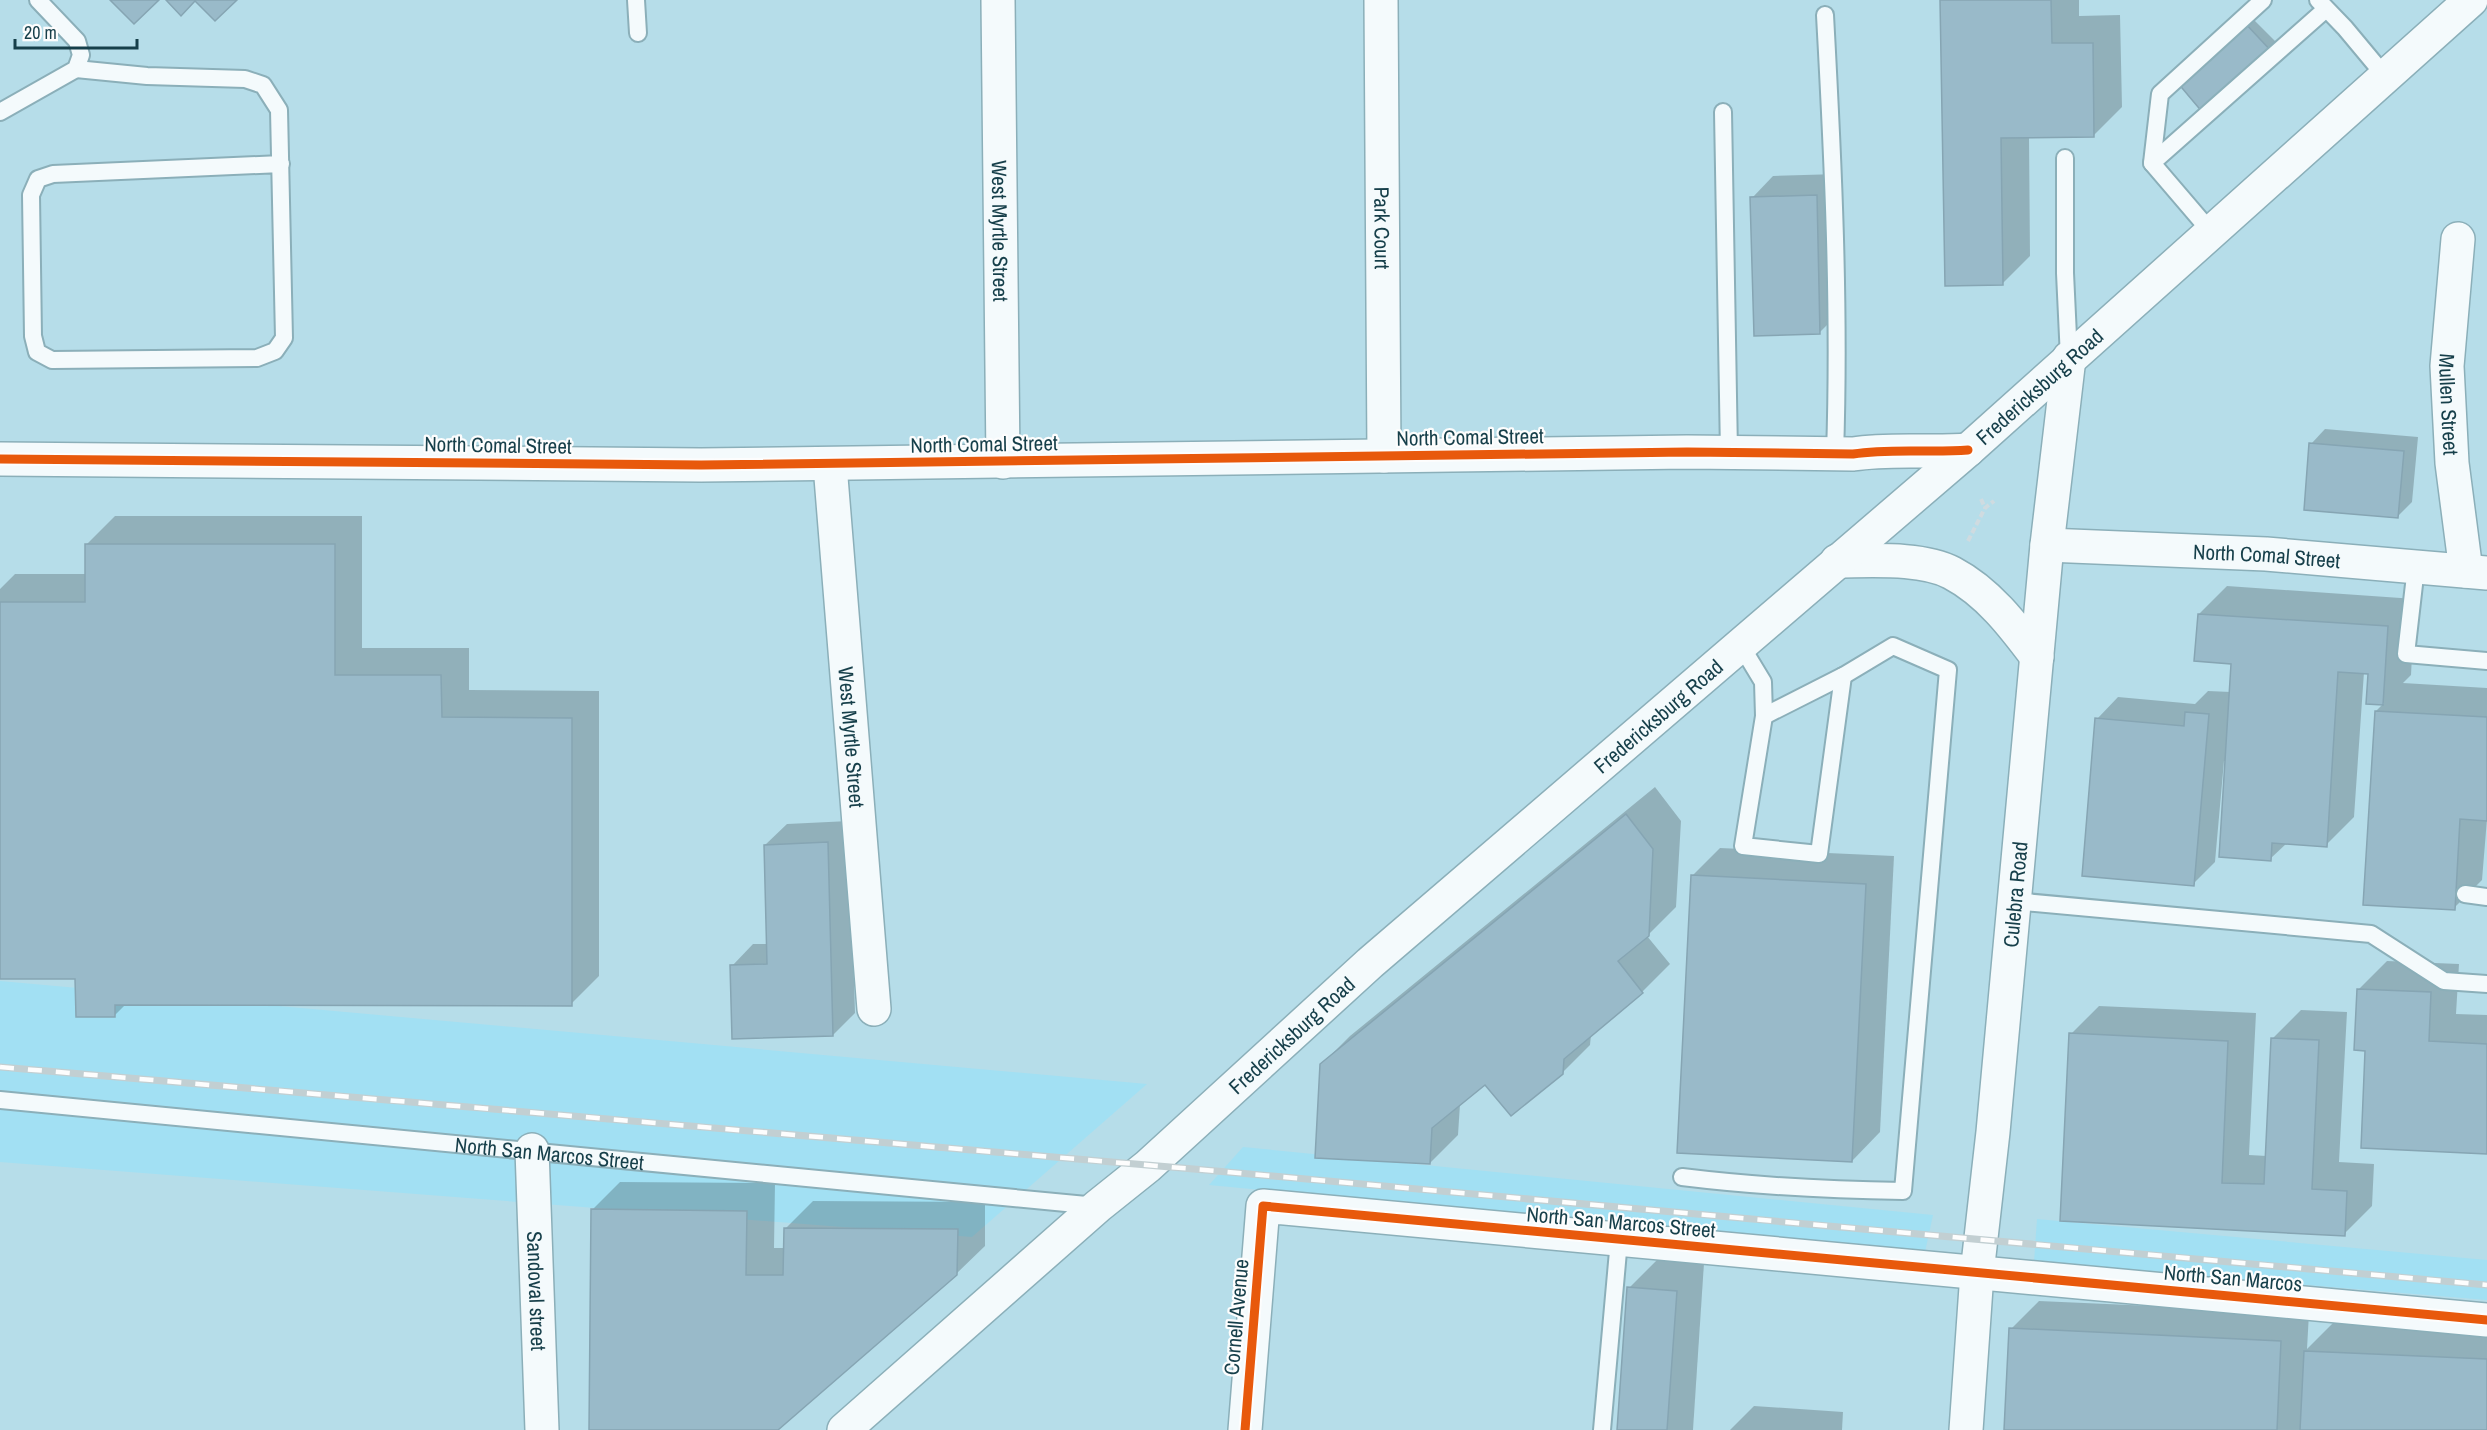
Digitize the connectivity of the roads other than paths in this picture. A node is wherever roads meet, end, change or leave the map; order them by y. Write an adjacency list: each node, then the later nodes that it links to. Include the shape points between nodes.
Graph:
1 (38, 0): 10 (lane, via 77,41 81,55)
2 (636, 0): 9 (lane)
3 (998, 0): 25 (street, West Myrtle Street)
4 (1381, 0): 23 (street, Park Court)
5 (2263, 0): 15 (lane, via 2160,94)
6 (2471, 0): 11 (street, Fredericksburg Road)
7 (2322, 5): 11 (lane); 15 (lane)
8 (1825, 15): 22 (lane, via 1835,202)
9 (638, 33)
10 (76, 69): 12 (lane); 16 (lane, via 245,79 263,85 279,110)
11 (2385, 76): 17 (street, Fredericksburg Road)
12 (0, 112)
13 (1723, 112): 21 (lane)
14 (2065, 158): 19 (lane)
15 (2152, 163): 17 (lane)
16 (281, 164): 16 (lane, via 284,338 274,351 257,358 52,360 37,351 33,336 31,195 38,179 53,174)
17 (2211, 232): 19 (street, Fredericksburg Road)
18 (2458, 239): 30 (street, Mullen Street, via 2447,366 2452,464)
19 (2069, 358): 20 (street, Fredericksburg Road); 27 (street, Culebra Road)
20 (1968, 450): 22 (street, North Comal Street); 28 (street, Fredericksburg Road)
21 (1729, 453): 22 (street, North Comal Street); 23 (street, North Comal Street)
22 (1835, 454)
23 (1384, 456): 25 (street, North Comal Street)
24 (0, 459): 26 (street, North Comal Street)
25 (1003, 462): 26 (street, North Comal Street)
26 (830, 465): 40 (street, West Myrtle Street)
27 (2047, 545): 29 (street, North Comal Street, via 2266,554); 32 (street, Culebra Road)
28 (1837, 561): 31 (street, Fredericksburg Road); 32 (street, via 1891,561 1951,572 2011,621)
29 (2416, 567): 30 (street, North Comal Street); 33 (lane, via 2406,654)
30 (2477, 572)
31 (1740, 644): 35 (lane, via 1763,682); 44 (street, Fredericksburg Road, via 1370,963 1148,1166)
32 (2037, 657): 38 (street, Culebra Road)
33 (2487, 661)
34 (1843, 676): 35 (lane); 35 (lane, via 1819,854 1743,846); 43 (lane, via 1893,646 1948,670 1902,1191 1750,1185)
35 (1764, 716)
36 (2465, 894): 37 (lane)
37 (2487, 897)
38 (2014, 901): 39 (lane, via 2371,934 2445,981); 47 (street, Culebra Road)
39 (2487, 984)
40 (874, 1009)
41 (0, 1100): 42 (lane, North San Marcos Street)
42 (532, 1150): 44 (lane, North San Marcos Street); 49 (street, Sandoval street)
43 (1682, 1177)
44 (1098, 1206): 50 (street, Fredericksburg Road)
45 (1263, 1206): 46 (street, North San Marcos Street); 51 (street, Cornell Avenue)
46 (1619, 1240): 47 (street, North San Marcos Street); 52 (lane)
47 (1977, 1273): 48 (street, North San Marcos); 53 (street, Culebra Road)
48 (2487, 1320)
49 (542, 1430)
50 (844, 1430)
51 (1245, 1430)
52 (1602, 1430)
53 (1966, 1430)

